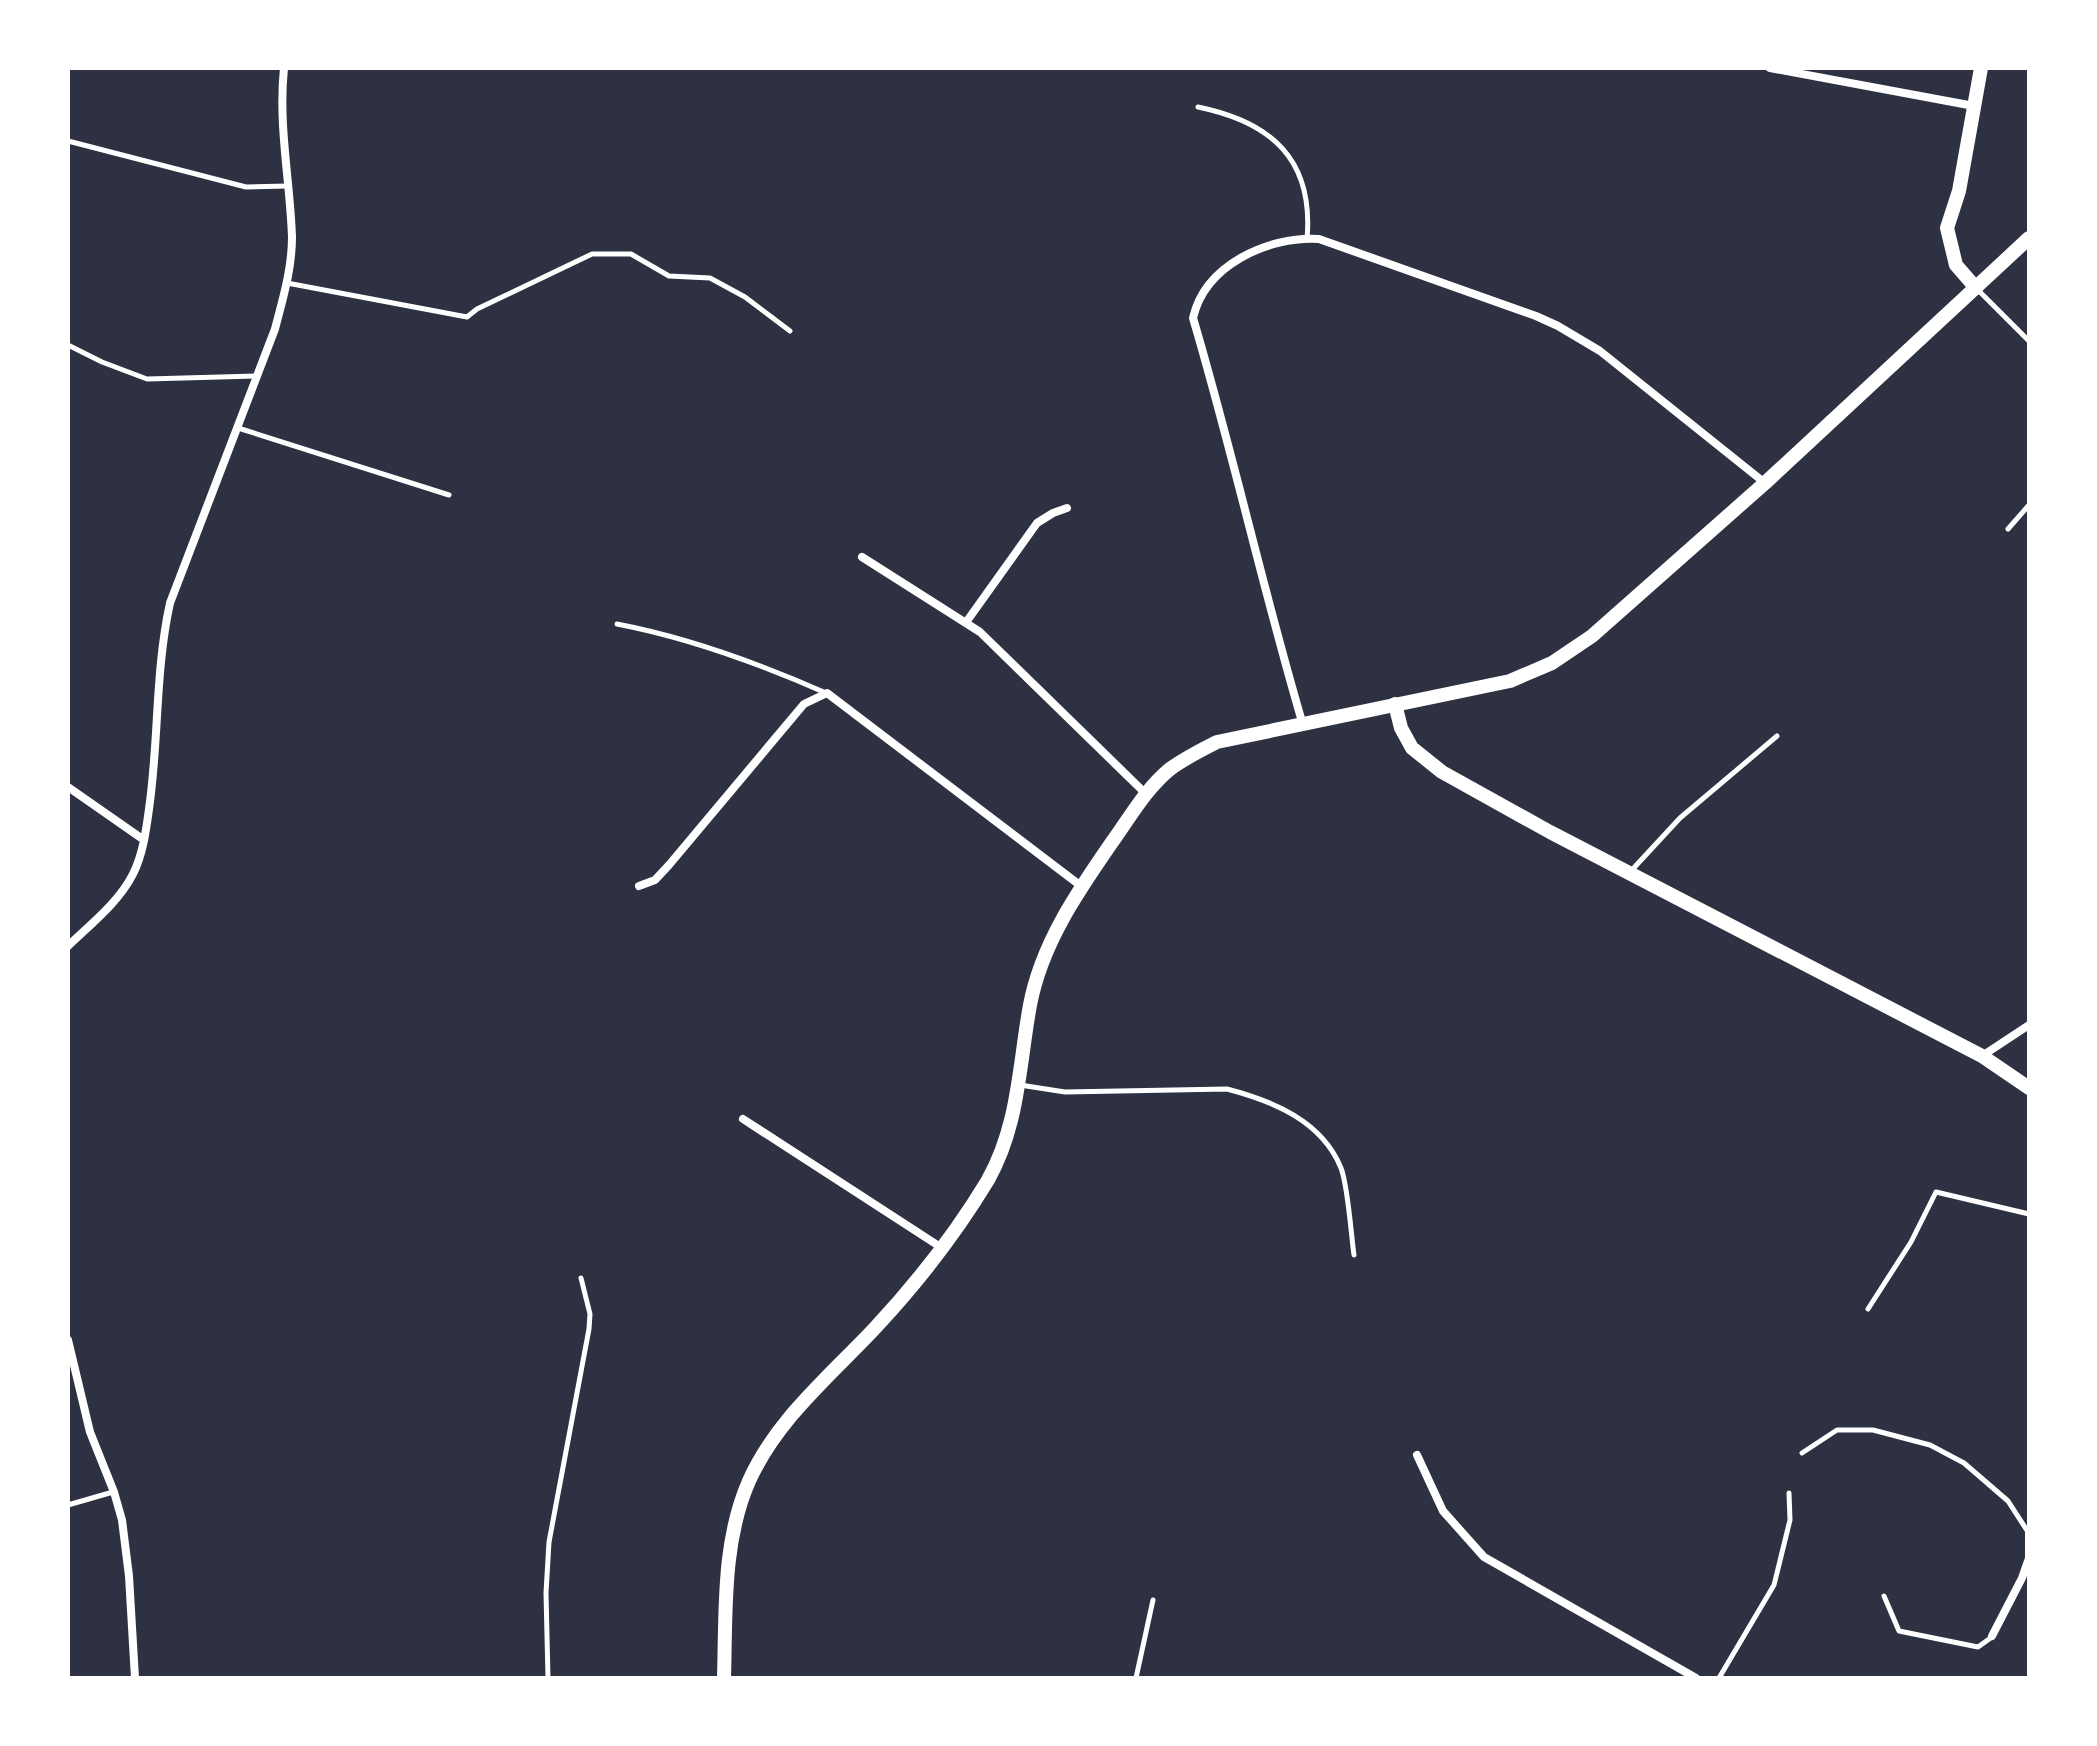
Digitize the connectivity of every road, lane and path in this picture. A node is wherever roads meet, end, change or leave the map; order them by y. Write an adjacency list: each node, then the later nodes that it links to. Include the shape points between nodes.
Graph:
1 (284, 68): 7 (street, via 281,117)
2 (1770, 68): 4 (street)
3 (1981, 68): 4 (main road)
4 (1974, 106): 11 (main road, via 1947,228 1956,265)
5 (1198, 107): 9 (lane, via 1260,128 1285,149 1307,201)
6 (68, 141): 7 (lane, via 246,187)
7 (288, 186): 10 (street, via 292,238)
8 (2029, 238): 11 (main road)
9 (1307, 239): 17 (street, via 1536,316 1600,351); 27 (street, via 1261,248 1236,260 1205,290 1193,318)
10 (287, 283): 12 (lane, via 467,317 592,254 631,254 669,276 710,278); 15 (street)
11 (1976, 288): 13 (lane); 17 (main road)
12 (790, 331)
13 (2029, 341)
14 (68, 345): 15 (lane, via 147,379)
15 (256, 376): 16 (street)
16 (237, 427): 18 (lane); 31 (street, via 170,603)
17 (1765, 483): 26 (main road, via 1592,636 1552,663 1510,681)
18 (449, 495)
19 (2029, 505): 21 (lane)
20 (1067, 508): 23 (street, via 1037,523)
21 (2008, 529)
22 (862, 557): 23 (street)
23 (967, 621): 30 (street)
24 (617, 624): 25 (lane, via 726,653)
25 (827, 693): 33 (street, via 804,704 669,865 655,880); 34 (street)
26 (1395, 704): 27 (main road); 32 (main road, via 1412,748 1442,772)
27 (1303, 725): 30 (main road, via 1217,742 1171,769)
28 (1777, 736): 32 (lane, via 1680,818)
29 (68, 787): 31 (street)
30 (1146, 794): 34 (main road)
31 (144, 840): 35 (street, via 133,876 118,897)
32 (1630, 873): 37 (main road)
33 (639, 886)
34 (1081, 886): 38 (main road, via 1044,955 1030,1004)
35 (68, 946)
36 (2029, 1025): 37 (street)
37 (1982, 1056): 39 (main road)
38 (1019, 1085): 42 (main road, via 995,1166); 43 (lane, via 1065,1092 1227,1089 1292,1113 1310,1127 1342,1169)
39 (2029, 1088)
40 (743, 1119): 42 (street)
41 (2029, 1214): 45 (lane, via 1936,1192)
42 (942, 1248): 58 (main road, via 799,1404 748,1483 728,1570)
43 (1354, 1255)
44 (581, 1278): 57 (lane, via 589,1329 549,1542)
45 (1868, 1309)
46 (68, 1340): 49 (street, via 90,1432)
47 (1802, 1453): 52 (lane, via 1837,1430 1873,1430 1930,1445 1964,1463 2008,1501)
48 (1417, 1455): 60 (street, via 1443,1511 1484,1557)
49 (114, 1492): 51 (lane); 56 (street, via 127,1548)
50 (1789, 1493): 61 (lane, via 1790,1520 1774,1585)
51 (68, 1505)
52 (2028, 1532): 55 (street, via 2029,1558)
53 (1884, 1596): 55 (lane, via 1899,1631 1978,1647)
54 (1153, 1600): 59 (lane)
55 (1992, 1636)
56 (135, 1678)
57 (548, 1678)
58 (724, 1678)
59 (1136, 1678)
60 (1696, 1678)
61 (1719, 1678)

